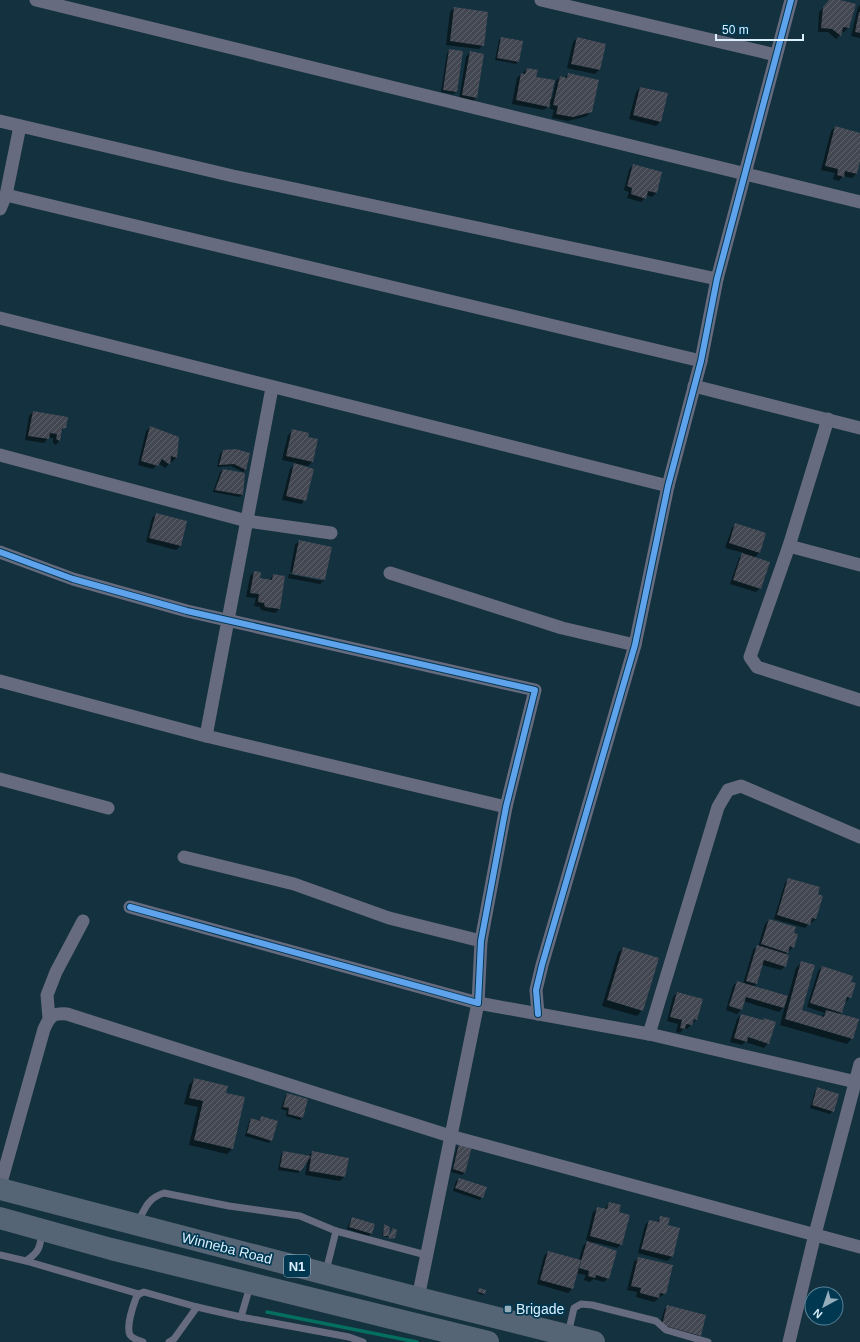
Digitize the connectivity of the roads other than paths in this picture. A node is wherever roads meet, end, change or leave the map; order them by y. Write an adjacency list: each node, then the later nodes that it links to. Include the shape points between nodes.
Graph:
1 (36, 0): 7 (street)
2 (541, 0): 4 (street)
3 (791, 0): 4 (street)
4 (776, 55): 7 (street)
5 (0, 121): 6 (street)
6 (20, 126): 8 (street); 11 (street, via 233,176)
7 (744, 174): 9 (street); 11 (street)
8 (6, 195): 10 (street); 13 (street)
9 (860, 202)
10 (0, 209)
11 (717, 279): 13 (street)
12 (0, 318): 15 (street)
13 (701, 361): 14 (street)
14 (694, 386): 16 (street); 19 (street)
15 (272, 388): 19 (street); 20 (street)
16 (828, 419): 17 (street); 22 (street)
17 (860, 428)
18 (0, 455): 20 (street)
19 (668, 486): 27 (street)
20 (247, 521): 21 (street); 26 (street)
21 (331, 533)
22 (789, 546): 24 (street); 29 (street, via 750,657 757,668)
23 (0, 552): 26 (street, via 73,579)
24 (860, 565)
25 (390, 573): 27 (street, via 562,628)
26 (227, 621): 30 (street); 32 (street, via 535,690)
27 (634, 645): 40 (street, via 542,965 536,990)
28 (0, 681): 30 (street)
29 (860, 700)
30 (206, 736): 32 (street)
31 (0, 779): 33 (street)
32 (506, 807): 38 (street)
33 (108, 808)
34 (860, 837): 42 (street, via 741,786 728,790 718,807)
35 (184, 857): 38 (street, via 294,884 389,918)
36 (130, 906): 39 (street)
37 (83, 921): 41 (street, via 47,995)
38 (481, 941): 39 (street)
39 (478, 1002): 40 (street); 45 (street)
40 (538, 1014): 42 (street)
41 (49, 1018): 45 (street, via 56,1014 67,1014); 46 (street)
42 (649, 1034): 44 (street)
43 (860, 1064): 44 (street)
44 (858, 1083): 51 (street)
45 (450, 1136): 51 (street); 54 (street)
46 (1, 1183): 48 (highway, Winneba Road / N1)
47 (0, 1218): 49 (highway, Winneba Road / N1)
48 (137, 1225): 50 (lane, via 146,1205 155,1196 164,1193 300,1216); 56 (highway, Winneba Road / N1)
49 (42, 1230): 55 (lane, via 41,1245 36,1254); 57 (highway, Winneba Road / N1)
50 (336, 1231): 54 (lane); 56 (lane)
51 (815, 1234): 52 (street); 70 (street)
52 (860, 1247)
53 (0, 1255): 55 (lane)
54 (426, 1255): 59 (street)
55 (26, 1261): 58 (lane)
56 (326, 1274): 59 (highway, Winneba Road / N1)
57 (251, 1284): 61 (lane); 62 (highway, Winneba Road / N1)
58 (139, 1294): 60 (lane, via 144,1292); 64 (lane, via 128,1329 133,1339)
59 (418, 1298): 63 (highway, Winneba Road / N1)
60 (197, 1307): 61 (lane); 65 (lane, via 174,1339)
61 (241, 1317): 66 (lane, via 349,1337)
62 (430, 1334): 67 (highway, Winneba Road / N1)
63 (567, 1336): 68 (highway, Winneba Road / N1); 69 (lane, via 574,1308 581,1304 656,1321 666,1330)
64 (143, 1342)
65 (169, 1342)
66 (363, 1342)
67 (488, 1342)
68 (594, 1342)
69 (708, 1342)
70 (789, 1342)

